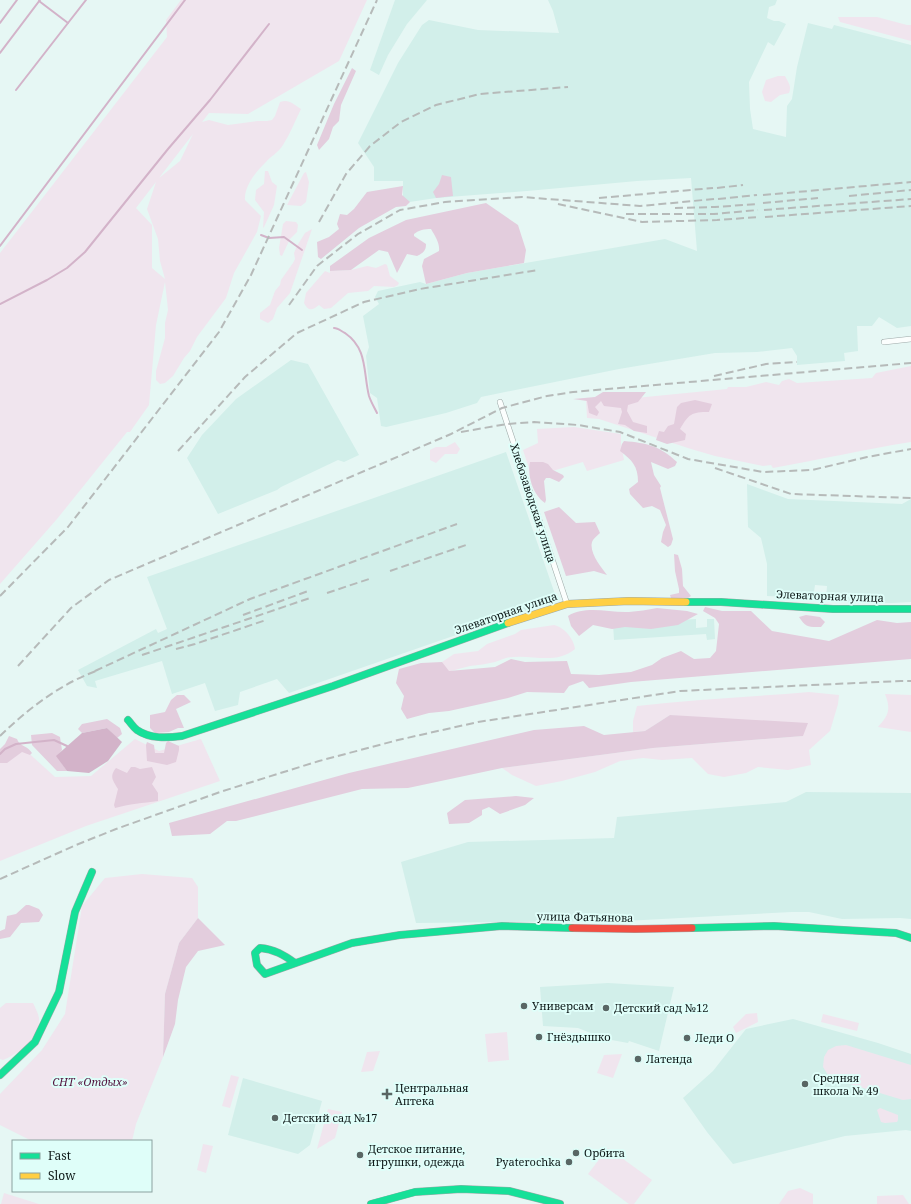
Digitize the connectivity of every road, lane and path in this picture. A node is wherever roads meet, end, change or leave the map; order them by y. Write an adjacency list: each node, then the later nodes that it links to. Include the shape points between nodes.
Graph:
1 (911, 339): 2 (street)
2 (884, 342)
3 (500, 402): 4 (street, Хлебозаводская улица)
4 (567, 604): 5 (street, Элеваторная улица, via 629,601 721,602 833,609); 6 (street, Элеваторная улица, via 182,736 166,738 148,735 137,730)
5 (911, 610)
6 (128, 720)
7 (92, 872): 10 (street, via 74,912 60,992 35,1042)
8 (911, 938): 9 (street, улица Фатьянова, via 896,933 774,926 635,929 502,926 400,935 352,943)
9 (295, 963): 9 (street, улица Фатьянова, via 270,948 260,948 255,953 257,965 265,974)
10 (0, 1075)
11 (371, 1204): 12 (street, via 414,1192 478,1188 511,1191)
12 (560, 1204)

